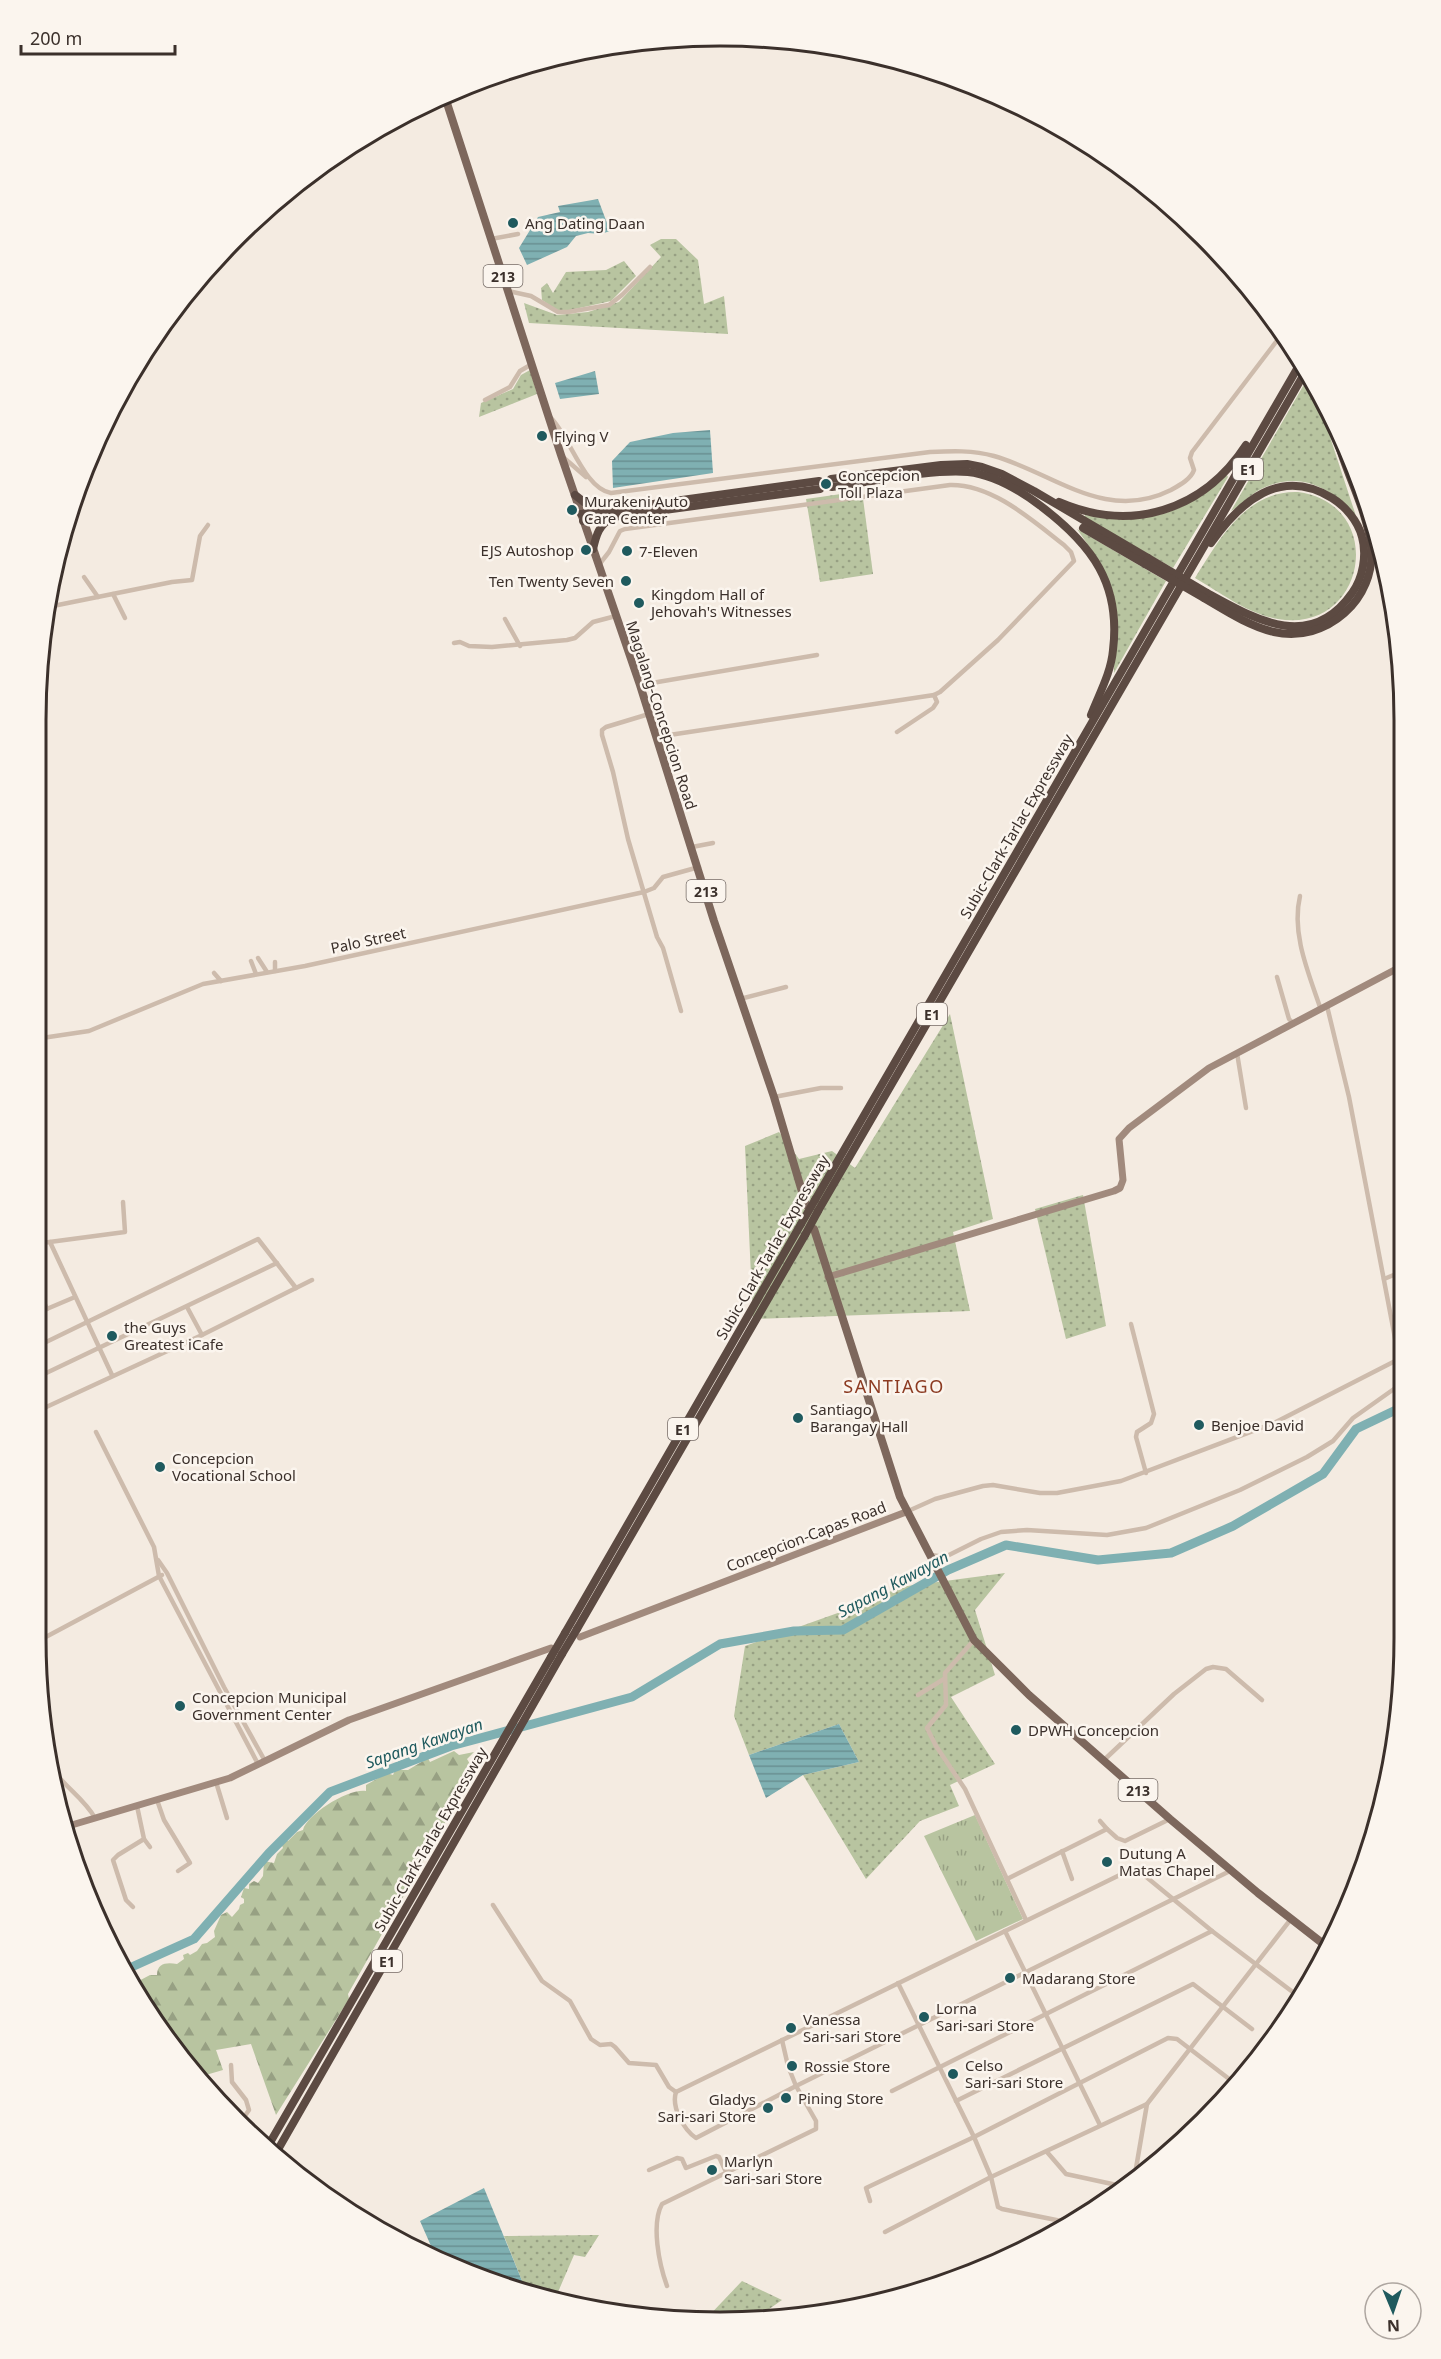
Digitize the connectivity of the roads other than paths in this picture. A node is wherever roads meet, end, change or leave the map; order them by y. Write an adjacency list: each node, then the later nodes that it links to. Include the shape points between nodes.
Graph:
1 (448, 105): 3 (main road, Magalang-Concepcion Road / 213)
2 (518, 234): 3 (street)
3 (491, 239): 5 (main road, Magalang-Concepcion Road / 213)
4 (650, 267): 5 (street, via 615,301 568,312 558,312 531,296)
5 (508, 291): 7 (main road, Magalang-Concepcion Road / 213)
6 (1277, 341): 14 (street, via 1192,452 1191,476 1146,499 1093,497 1006,460 969,451 930,452 619,493 606,492)
7 (532, 364): 10 (street, via 520,370 510,387); 12 (main road, Magalang-Concepcion Road / 213)
8 (1296, 371): 11 (highway, Subic-Clark-Tarlac Expressway / E1)
9 (1301, 379): 25 (highway, Subic-Clark-Tarlac Expressway / E1)
10 (485, 400)
11 (1270, 413): 19 (highway, via 1220,477 1193,498 1165,511 1135,516 1099,514); 42 (highway, Subic-Clark-Tarlac Expressway / E1)
12 (548, 415): 13 (main road, Magalang-Concepcion Road / 213); 14 (street, via 562,429)
13 (561, 455): 14 (street); 18 (main road, Magalang-Concepcion Road / 213)
14 (588, 478)
15 (831, 483): 19 (highway, via 968,472)
16 (820, 485): 20 (highway)
17 (1353, 489): 28 (highway, via 1371,545 1369,571 1358,599 1342,616 1308,632 1275,632)
18 (575, 495): 20 (highway, via 595,508); 21 (main road, Magalang-Concepcion Road / 213)
19 (1033, 495): 28 (highway, bridge); 42 (highway, via 1086,546 1100,567 1110,595 1113,651)
20 (615, 512): 21 (highway); 23 (highway, via 597,532)
21 (582, 517): 23 (main road, Magalang-Concepcion Road / 213)
22 (208, 525): 27 (street, via 200,536 192,580)
23 (593, 549): 24 (main road, Magalang-Concepcion Road / 213)
24 (598, 566): 31 (main road, Magalang-Concepcion Road / 213); 38 (street, via 625,529 950,485 982,490 1054,537 1071,552 1074,561 998,640)
25 (1190, 569): 28 (highway, via 1236,512 1266,491 1303,486 1321,491 1336,501 1357,525 1363,549 1361,577 1337,611 1321,620 1291,627 1269,623); 100 (highway, Subic-Clark-Tarlac Expressway / E1, bridge)
26 (84, 577): 29 (street)
27 (113, 594): 29 (street); 32 (street)
28 (1205, 596)
29 (98, 597): 30 (street)
30 (56, 605)
31 (616, 616): 35 (street, via 593,622 575,638); 37 (main road, Magalang-Concepcion Road / 213)
32 (124, 618)
33 (505, 619): 35 (street)
34 (454, 643): 35 (street)
35 (520, 645)
36 (817, 655): 37 (street)
37 (640, 685): 39 (main road, Magalang-Concepcion Road / 213)
38 (934, 695): 40 (street, via 937,702 933,708); 41 (street)
39 (649, 714): 41 (main road, Magalang-Concepcion Road / 213); 46 (street, via 606,727 602,732)
40 (897, 732)
41 (656, 737): 44 (main road, Magalang-Concepcion Road / 213)
42 (1081, 741): 103 (highway, Subic-Clark-Tarlac Expressway / E1, bridge)
43 (713, 843): 44 (street)
44 (692, 847): 45 (main road, Magalang-Concepcion Road / 213)
45 (699, 867): 46 (street, Palo Street, via 663,876 654,888); 59 (main road, Magalang-Concepcion Road / 213)
46 (644, 892): 52 (street, Palo Street); 61 (street)
47 (1300, 896): 60 (street, via 1297,931)
48 (258, 958): 53 (street)
49 (251, 961): 55 (street)
50 (275, 962): 52 (street)
51 (1394, 970): 60 (main road)
52 (275, 971): 53 (street, Palo Street)
53 (267, 972): 55 (street, Palo Street)
54 (214, 973): 57 (street)
55 (256, 974): 57 (street, Palo Street)
56 (1277, 977): 62 (street, via 1289,1019)
57 (221, 981): 63 (street, Palo Street, via 203,984 89,1031)
58 (786, 987): 59 (street)
59 (740, 999): 66 (main road, Magalang-Concepcion Road / 213)
60 (1324, 1008): 62 (main road); 76 (street, via 1349,1097)
61 (681, 1011)
62 (1294, 1024): 64 (main road)
63 (46, 1037)
64 (1237, 1053): 67 (street); 75 (main road, via 1186,1085 1120,1137 1120,1188)
65 (841, 1088): 66 (street)
66 (774, 1097): 69 (main road, Magalang-Concepcion Road / 213)
67 (1246, 1108)
68 (123, 1202): 71 (street, via 125,1232)
69 (806, 1205)
70 (814, 1229): 75 (main road, 213)
71 (51, 1242): 72 (street); 79 (street)
72 (46, 1243)
73 (277, 1263): 78 (street); 80 (street); 82 (street, via 258,1239)
74 (1394, 1275): 76 (street)
75 (828, 1276): 95 (main road, 213)
76 (1384, 1279): 84 (street)
77 (312, 1280): 78 (street)
78 (296, 1288): 85 (street)
79 (75, 1297): 81 (street); 82 (street)
80 (187, 1307): 85 (street); 87 (street)
81 (46, 1309)
82 (87, 1322): 86 (street); 87 (street)
83 (1131, 1324): 94 (street, via 1154,1414 1151,1423 1136,1437)
84 (1394, 1329)
85 (202, 1335): 90 (street)
86 (46, 1342)
87 (99, 1348): 89 (street); 90 (street)
88 (1394, 1362): 94 (street, via 1293,1415)
89 (46, 1373)
90 (112, 1375): 92 (street)
91 (1394, 1389): 96 (street, via 1353,1418 1333,1441 1307,1457 1240,1490 1146,1528 1107,1535 1001,1532 945,1557)
92 (46, 1407)
93 (96, 1432): 97 (street, via 147,1532)
94 (1146, 1473): 95 (street, via 1065,1493 983,1486 935,1499)
95 (906, 1512): 96 (main road, Concepcion-Capas Road / 213); 100 (main road, Concepcion-Capas Road)
96 (930, 1557): 102 (main road, Concepcion-Capas Road / 213)
97 (156, 1558): 98 (street); 99 (street)
98 (167, 1573): 99 (street); 108 (street)
99 (159, 1576): 101 (street); 108 (street)
100 (579, 1633): 158 (highway, Subic-Clark-Tarlac Expressway / E1, bridge, via 562,1654)
101 (46, 1637)
102 (974, 1640): 104 (street, via 949,1667); 107 (main road, Concepcion-Capas Road / 213, via 1029,1695)
103 (551, 1653): 108 (main road, via 349,1720); 157 (highway, Subic-Clark-Tarlac Expressway / E1)
104 (944, 1679): 105 (street); 124 (street, via 946,1705 927,1728 965,1789)
105 (918, 1695)
106 (1262, 1700): 107 (street, via 1226,1669 1206,1669)
107 (1104, 1760): 115 (main road, Concepcion-Capas Road / 213)
108 (262, 1762): 110 (main road)
109 (62, 1781): 113 (street, via 88,1804)
110 (216, 1782): 111 (main road); 114 (street)
111 (157, 1800): 112 (main road); 122 (street, via 164,1820 190,1863)
112 (137, 1806): 113 (main road); 119 (street)
113 (95, 1818): 117 (main road)
114 (227, 1818)
115 (1170, 1819): 118 (street, via 1125,1841); 123 (main road, Concepcion-Capas Road / 213)
116 (1100, 1821): 118 (street)
117 (73, 1825)
118 (1107, 1829): 121 (street)
119 (144, 1839): 120 (street); 128 (street, via 114,1860 126,1900)
120 (150, 1847)
121 (1062, 1851): 124 (street); 125 (street)
122 (178, 1871)
123 (1230, 1871): 126 (street); 129 (main road, Concepcion-Capas Road / 213)
124 (1007, 1879): 130 (street)
125 (1072, 1879)
126 (1174, 1898): 130 (street, via 1134,1869); 131 (street); 135 (street)
127 (493, 1905): 151 (street, via 542,1981 570,2001 591,2039 600,2045 611,2044 629,2064 656,2065)
128 (133, 1907)
129 (1291, 1919): 133 (main road, Concepcion-Capas Road / 213); 134 (street)
130 (1026, 1920): 132 (street)
131 (1212, 1930): 134 (street); 139 (street)
132 (1005, 1931): 135 (street); 136 (street)
133 (1322, 1943)
134 (1257, 1964): 137 (street); 138 (street)
135 (1025, 1973): 139 (street); 140 (street)
136 (898, 1983): 140 (street); 142 (street)
137 (1294, 1993)
138 (1223, 2006): 141 (street); 143 (street, via 1193,1984); 144 (street)
139 (1046, 2014): 143 (street); 146 (street)
140 (918, 2026): 146 (street); 149 (street)
141 (1252, 2029)
142 (782, 2040): 149 (street); 151 (street)
143 (1063, 2048): 148 (street); 152 (street)
144 (1191, 2050): 147 (street); 148 (street, via 1177,2039 1168,2038); 153 (street)
145 (231, 2065): 154 (street, via 232,2082 249,2110)
146 (941, 2067): 150 (street); 152 (street)
147 (1230, 2080)
148 (1080, 2083): 155 (street); 156 (street)
149 (796, 2086): 151 (street, via 696,2138 682,2122 674,2100); 162 (street, via 816,2121 816,2129)
150 (892, 2091)
151 (676, 2092)
152 (956, 2101): 156 (street)
153 (1147, 2104): 155 (street); 160 (street)
154 (245, 2116)
155 (1100, 2125): 159 (street)
156 (974, 2137): 163 (street); 165 (street, via 866,2188)
157 (271, 2140)
158 (279, 2148)
159 (1047, 2152): 163 (street); 164 (street, via 1066,2174)
160 (1136, 2169)
161 (649, 2170): 162 (street, via 677,2158 682,2159 686,2168 716,2156)
162 (727, 2174): 168 (street, via 662,2204 657,2213)
163 (991, 2177): 166 (street, via 996,2203 1002,2209); 167 (street)
164 (1115, 2185)
165 (870, 2201)
166 (1059, 2221)
167 (885, 2232)
168 (667, 2286)

